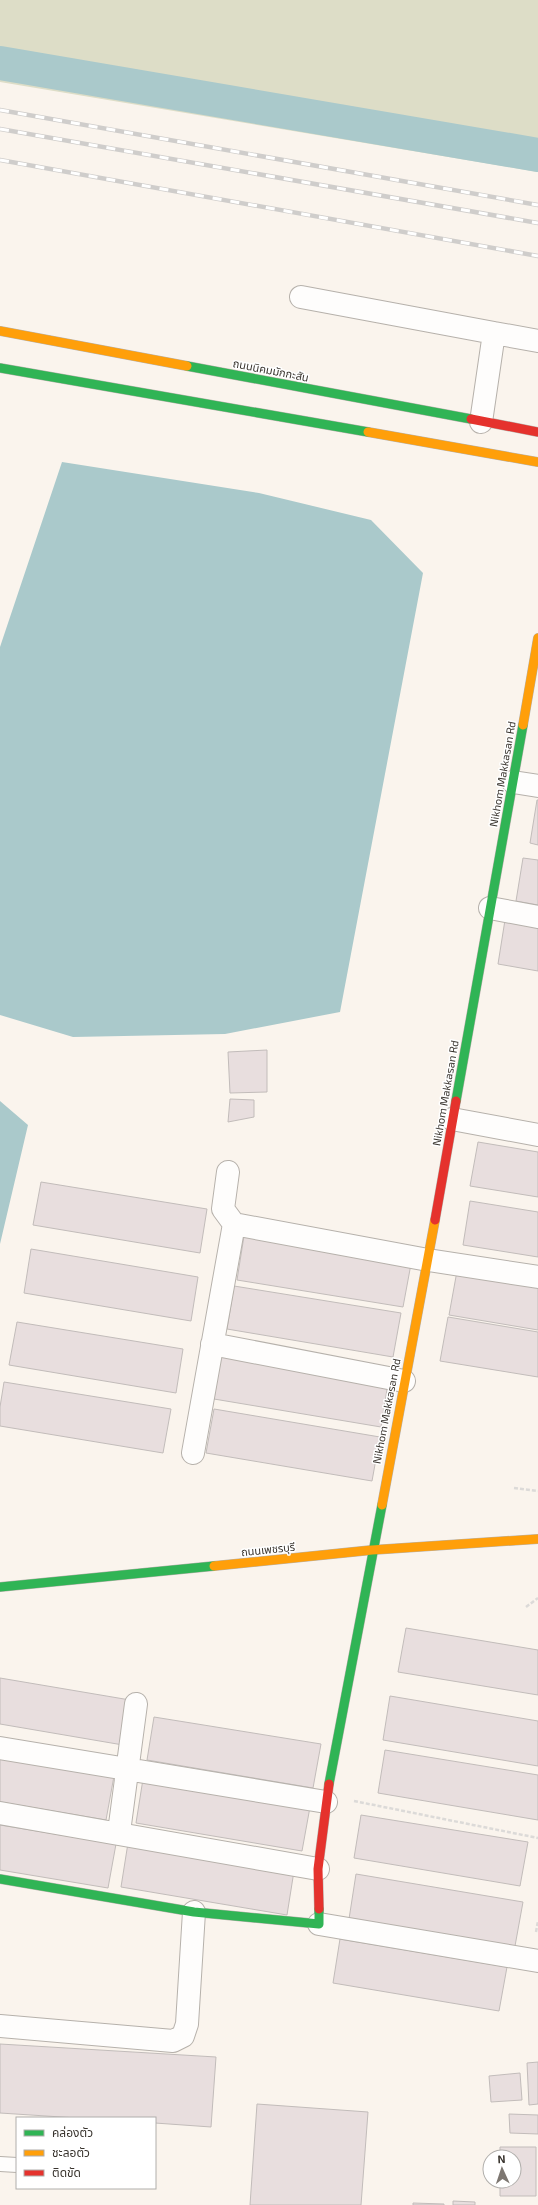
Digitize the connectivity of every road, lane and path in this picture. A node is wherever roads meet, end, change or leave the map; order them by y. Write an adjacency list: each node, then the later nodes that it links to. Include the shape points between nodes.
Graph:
1 (301, 297): 3 (street)
2 (0, 331): 6 (street, ถนนนิคมมักกะสัน)
3 (494, 333): 4 (street); 6 (street)
4 (538, 341)
5 (0, 368): 8 (street)
6 (481, 422): 7 (street, ถนนนิคมมักกะสัน)
7 (538, 432)
8 (538, 462)
9 (538, 638): 10 (street, Nikhom Makkasan Rd)
10 (513, 782): 11 (street); 12 (street, Nikhom Makkasan Rd)
11 (538, 786)
12 (490, 908): 13 (street); 14 (street, Nikhom Makkasan Rd)
13 (538, 917)
14 (452, 1119): 15 (street); 18 (street, Nikhom Makkasan Rd)
15 (538, 1135)
16 (228, 1172): 17 (street, via 222,1209)
17 (234, 1224): 18 (street); 20 (street)
18 (428, 1260): 19 (street); 21 (street, Nikhom Makkasan Rd)
19 (538, 1277)
20 (212, 1344): 21 (street); 22 (street)
21 (404, 1381): 26 (street, Nikhom Makkasan Rd)
22 (193, 1453)
23 (514, 1488): 24 (path)
24 (538, 1491)
25 (538, 1539): 26 (street, ถนนเพชรบุรี)
26 (372, 1550): 27 (street, ถนนเพชรบุรี); 33 (street, Nikhom Makkasan Rd)
27 (0, 1587)
28 (538, 1598): 29 (path)
29 (526, 1607)
30 (136, 1704): 32 (street)
31 (0, 1748): 32 (street)
32 (128, 1769): 33 (street); 35 (street)
33 (327, 1799): 36 (path); 37 (street, Nikhom Makkasan Rd)
34 (0, 1813): 35 (street)
35 (119, 1832): 37 (street)
36 (538, 1838)
37 (318, 1869): 40 (street, Nikhom Makkasan Rd)
38 (0, 1878): 39 (street)
39 (194, 1912): 40 (street); 42 (street, via 187,2024 183,2036 173,2041)
40 (319, 1924): 41 (street)
41 (538, 1961)
42 (0, 2026)
43 (0, 2164): 44 (lane)
44 (16, 2165)

